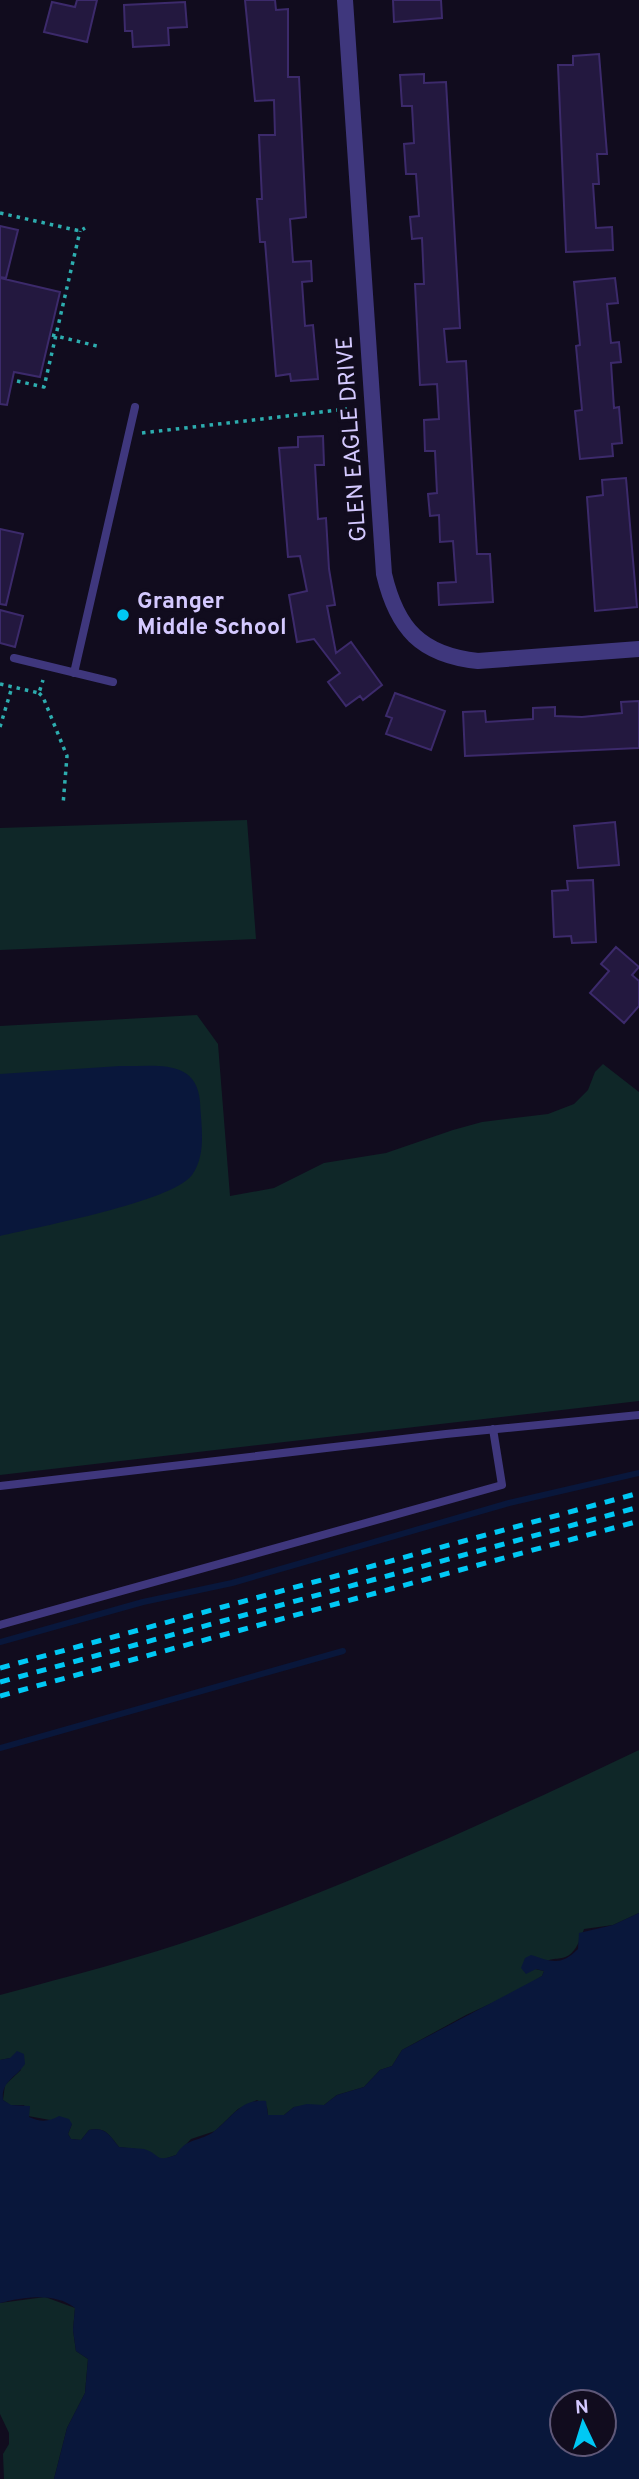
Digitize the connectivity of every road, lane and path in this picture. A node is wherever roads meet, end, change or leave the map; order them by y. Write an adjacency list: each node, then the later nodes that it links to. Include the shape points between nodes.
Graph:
1 (345, 0): 11 (street, GLEN EAGLE DRIVE, via 384,575 396,615 422,642 454,658 478,661)
2 (0, 213): 4 (path)
3 (85, 228): 4 (path)
4 (80, 231): 5 (path)
5 (54, 336): 6 (path); 7 (path, via 44,387)
6 (101, 347)
7 (18, 381)
8 (135, 407): 13 (lane)
9 (347, 409): 10 (path)
10 (140, 433)
11 (639, 649)
12 (14, 658): 13 (lane)
13 (74, 673): 15 (lane)
14 (43, 679): 18 (path)
15 (113, 682)
16 (0, 684): 17 (path)
17 (12, 687): 18 (path); 19 (path)
18 (39, 693): 20 (path, via 67,756)
19 (0, 727)
20 (63, 806)
21 (639, 1415): 22 (lane)
22 (493, 1429): 23 (lane); 24 (lane, via 502,1485)
23 (0, 1486)
24 (0, 1625)

